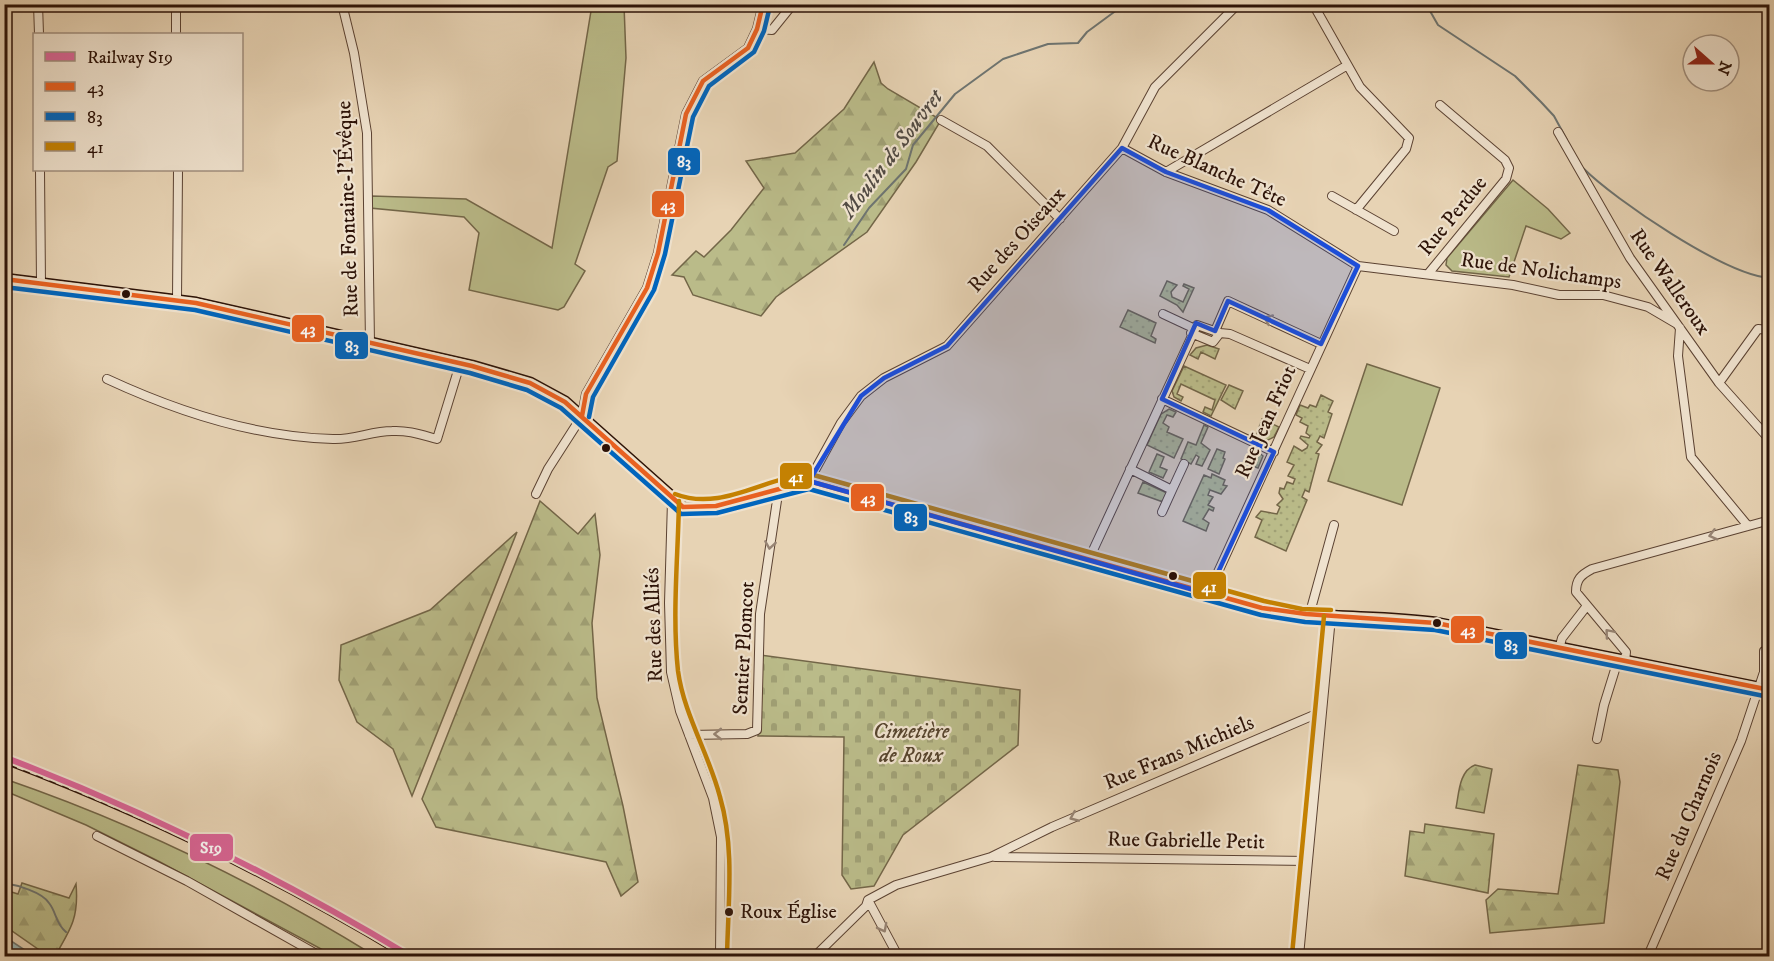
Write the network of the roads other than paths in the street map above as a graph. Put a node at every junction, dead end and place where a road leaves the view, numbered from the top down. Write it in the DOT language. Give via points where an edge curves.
graph roads {
  1 [pos="38,4"];
  2 [pos="176,4"];
  3 [pos="342,4"];
  4 [pos="763,4"];
  5 [pos="793,4"];
  6 [pos="1238,4"];
  7 [pos="1313,4"];
  8 [pos="757,29"];
  9 [pos="39,33"];
  10 [pos="176,33"];
  11 [pos="1346,66"];
  12 [pos="1440,105"];
  13 [pos="941,120"];
  14 [pos="1558,132"];
  15 [pos="1122,148"];
  16 [pos="40,171"];
  17 [pos="178,171"];
  18 [pos="1166,172"];
  19 [pos="1332,196"];
  20 [pos="1356,210"];
  21 [pos="1060,219"];
  22 [pos="1394,231"];
  23 [pos="1358,266"];
  24 [pos="1428,274"];
  25 [pos="4,279"];
  26 [pos="41,284"];
  27 [pos="177,300"];
  28 [pos="1163,314"];
  29 [pos="1679,326"];
  30 [pos="1194,329"];
  31 [pos="1770,330"];
  32 [pos="1217,332"];
  33 [pos="370,343"];
  34 [pos="1321,344"];
  35 [pos="460,364"];
  36 [pos="1310,369"];
  37 [pos="108,379"];
  38 [pos="1719,383"];
  39 [pos="1162,399"];
  40 [pos="582,416"];
  41 [pos="1770,441"];
  42 [pos="1274,452"];
  43 [pos="1184,464"];
  44 [pos="1130,469"];
  45 [pos="809,481"];
  46 [pos="779,487"];
  47 [pos="1172,490"];
  48 [pos="536,494"];
  49 [pos="672,501"];
  50 [pos="1162,512"];
  51 [pos="1770,520"];
  52 [pos="1334,525"];
  53 [pos="1748,526"];
  54 [pos="1089,559"];
  55 [pos="1208,594"];
  56 [pos="1586,607"];
  57 [pos="1309,616"];
  58 [pos="1331,617"];
  59 [pos="1559,649"];
  60 [pos="1770,649"];
  61 [pos="1622,661"];
  62 [pos="1765,689"];
  63 [pos="1321,712"];
  64 [pos="689,735"];
  65 [pos="1597,739"];
  66 [pos="97,836"];
  67 [pos="991,857"];
  68 [pos="1308,861"];
  69 [pos="868,900"];
  70 [pos="320,957"];
  71 [pos="720,957"];
  72 [pos="815,957"];
  73 [pos="898,957"];
  74 [pos="1299,957"];
  75 [pos="1648,957"];
  1 -- 9 [label="street"];
  2 -- 10 [label="street"];
  3 -- 33 [label="street, Rue de Fontaine-l'Évêque" via="367,133"];
  4 -- 8 [label="street"];
  5 -- 8 [label="street" via="772,30"];
  6 -- 15 [label="street, Rue des Oiseaux" via="1155,87"];
  7 -- 11 [label="street"];
  8 -- 40 [label="street" via="748,48 703,81 692,98 647,288 586,394"];
  11 -- 18 [label="street"];
  11 -- 20 [label="street" via="1368,98 1409,138 1406,148"];
  12 -- 24 [label="street, Rue Perdue" via="1505,160 1509,168 1506,179"];
  13 -- 21 [label="street" via="987,146"];
  14 -- 29 [label="street, Rue Walleroux" via="1624,249"];
  15 -- 18 [label="street, Rue Blanche Tête"];
  15 -- 21 [label="street, Rue des Oiseaux"];
  16 -- 26 [label="street"];
  17 -- 27 [label="street"];
  18 -- 23 [label="street, Rue Blanche Tête" via="1268,210"];
  19 -- 20 [label="street"];
  20 -- 22 [label="street"];
  21 -- 45 [label="street, Rue des Oiseaux" via="947,346 884,378 861,396"];
  23 -- 24 [label="street, Rue de Nolichamps"];
  23 -- 34 [label="street, Rue Jean Friot"];
  24 -- 29 [label="street, Rue de Nolichamps" via="1559,295 1604,295 1648,307"];
  25 -- 26 [label="main road"];
  26 -- 27 [label="main road"];
  27 -- 33 [label="main road"];
  28 -- 30 [label="street"];
  29 -- 38 [label="street, Rue Walleroux"];
  29 -- 53 [label="street" via="1678,356 1691,457"];
  30 -- 32 [label="street" via="1213,342"];
  30 -- 39 [label="street"];
  31 -- 38 [label="street" via="1758,329"];
  34 -- 32 [label="street, one-way" via="1228,302"];
  32 -- 36 [label="street"];
  33 -- 35 [label="main road"];
  34 -- 36 [label="street, Rue Jean Friot"];
  35 -- 37 [label="street" via="437,439 390,431 336,439 257,431 153,400"];
  35 -- 40 [label="main road" via="530,383"];
  36 -- 42 [label="street, Rue Jean Friot"];
  38 -- 41 [label="street, Rue Walleroux"];
  39 -- 42 [label="street"];
  39 -- 44 [label="street"];
  40 -- 48 [label="street"];
  40 -- 49 [label="main road"];
  42 -- 55 [label="street, Rue Jean Friot"];
  43 -- 47 [label="street"];
  44 -- 47 [label="street"];
  44 -- 54 [label="street"];
  45 -- 46 [label="main road"];
  45 -- 54 [label="main road"];
  46 -- 49 [label="main road" via="705,510"];
  46 -- 64 [label="street, Sentier Plomcot, one-way" via="760,614 757,730 747,734"];
  47 -- 50 [label="street"];
  49 -- 64 [label="street, Rue des Alliés" via="669,656 674,691"];
  51 -- 53 [label="street"];
  52 -- 57 [label="street"];
  53 -- 56 [label="street, one-way" via="1592,569 1576,583 1576,592"];
  54 -- 55 [label="main road"];
  55 -- 57 [label="main road"];
  56 -- 59 [label="street" via="1562,638"];
  61 -- 56 [label="street, one-way" via="1626,652"];
  57 -- 58 [label="main road"];
  58 -- 59 [label="main road" via="1402,618"];
  58 -- 63 [label="street"];
  59 -- 61 [label="main road"];
  60 -- 62 [label="street, Rue du Charnois" via="1764,651"];
  61 -- 62 [label="main road"];
  61 -- 65 [label="street" via="1604,705"];
  62 -- 75 [label="street, Rue du Charnois"];
  63 -- 67 [label="street, Rue Frans Michiels, one-way"];
  63 -- 68 [label="street"];
  64 -- 71 [label="street, Rue des Alliés" via="713,798 721,837"];
  66 -- 70 [label="street" via="188,881"];
  67 -- 68 [label="street, Rue Gabrielle Petit"];
  67 -- 69 [label="street" via="896,885"];
  68 -- 74 [label="street"];
  69 -- 72 [label="street"];
  69 -- 73 [label="street, one-way"];
}
